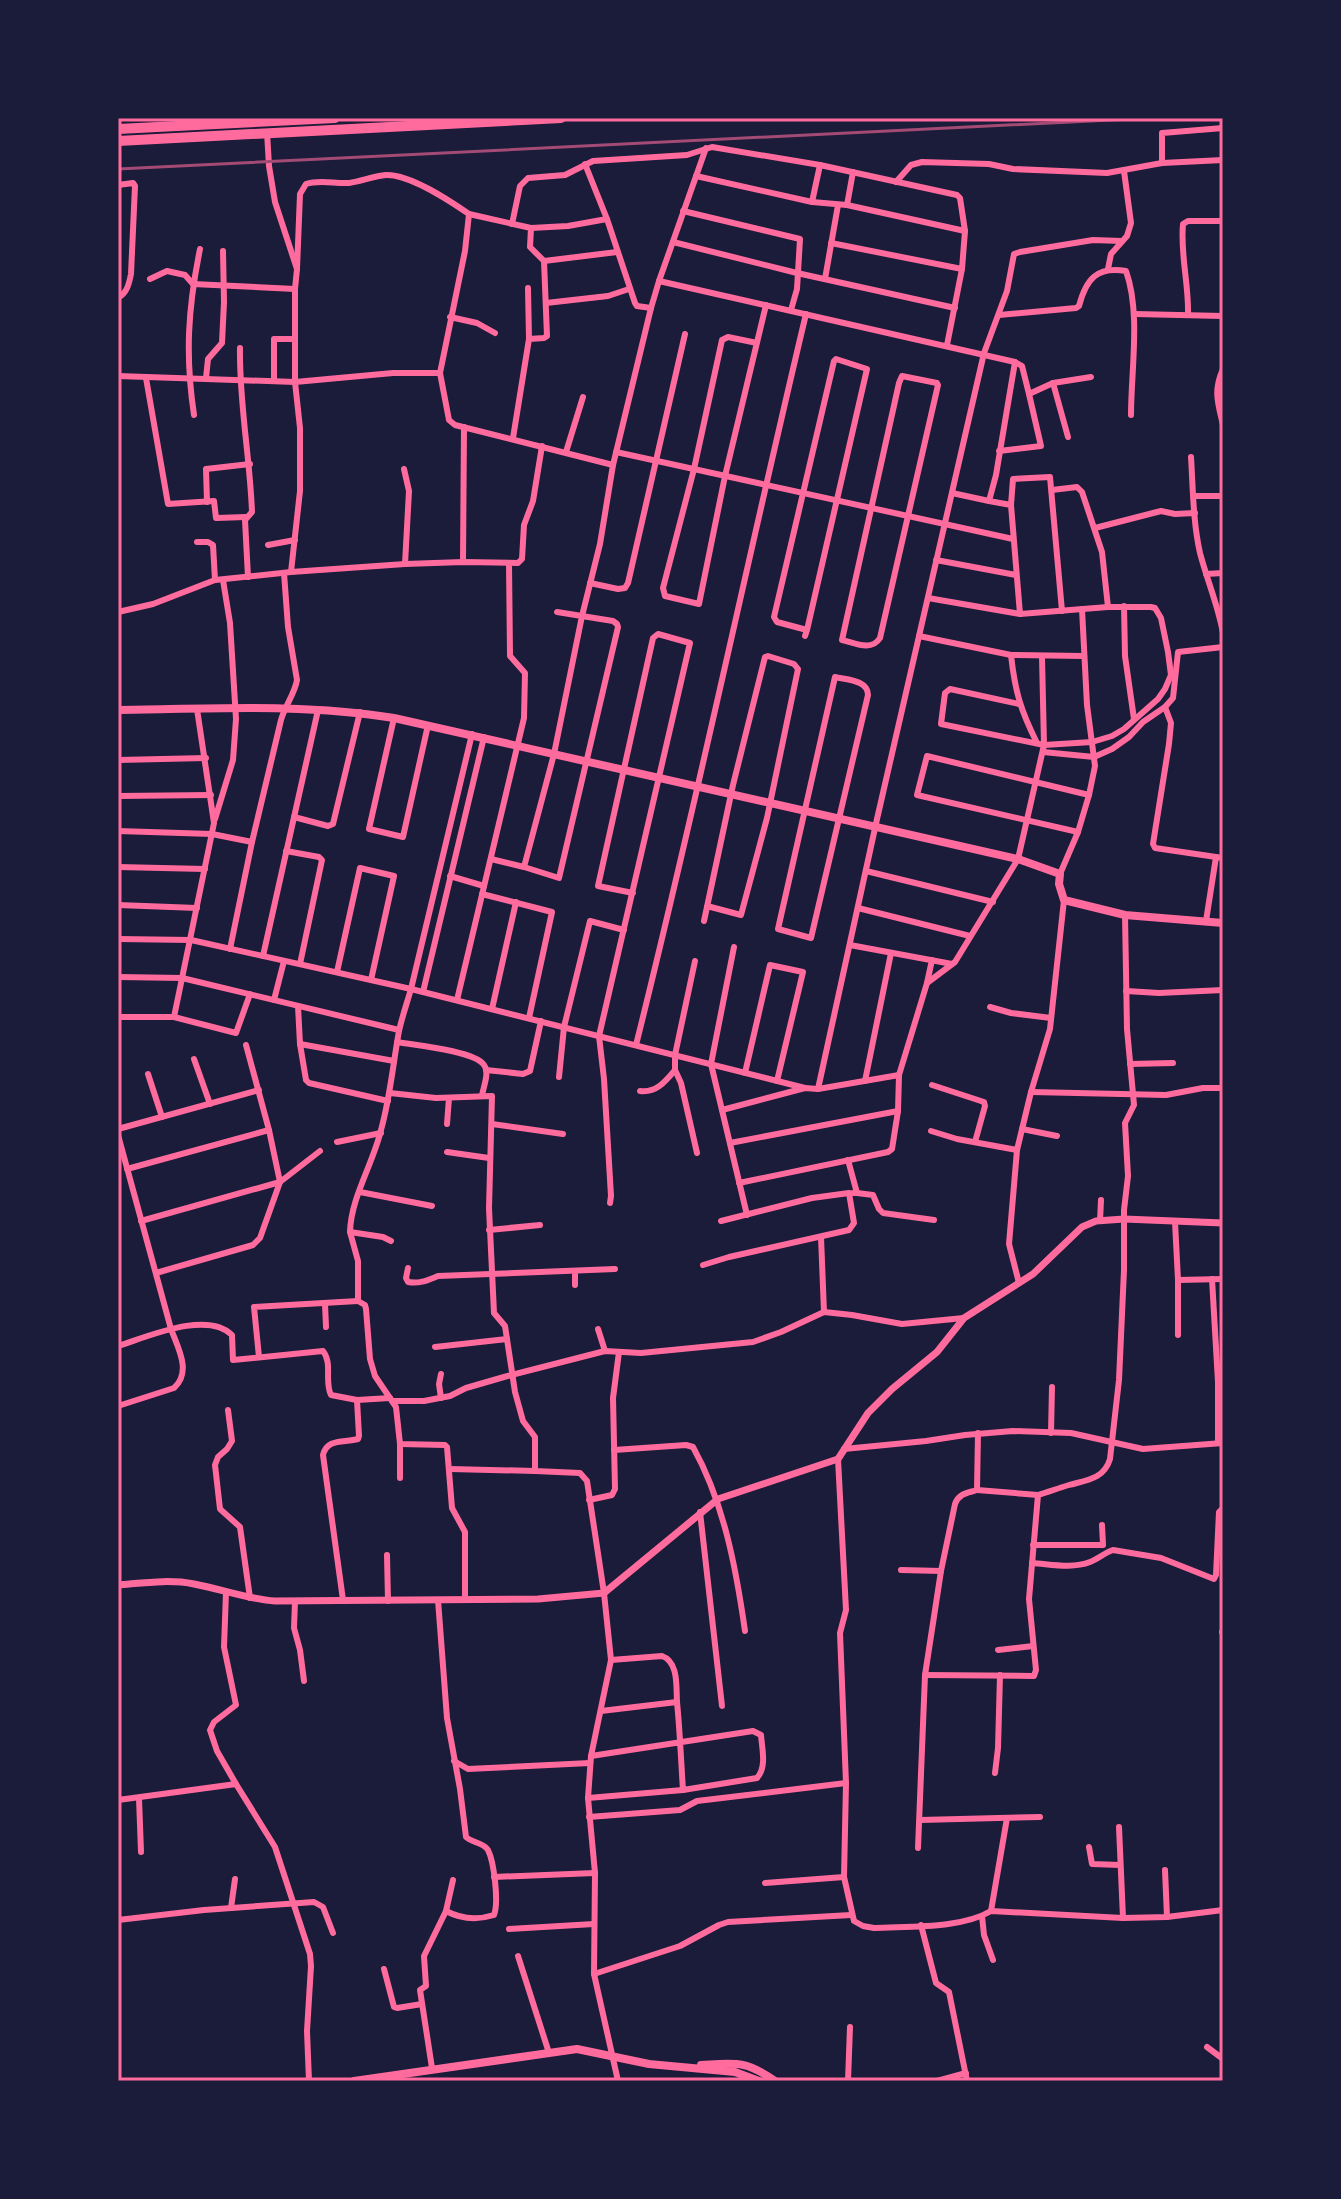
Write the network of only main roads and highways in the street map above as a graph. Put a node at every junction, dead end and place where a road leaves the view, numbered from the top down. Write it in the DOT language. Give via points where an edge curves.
graph roads {
  1 [pos="335,118"];
  2 [pos="561,118"];
  3 [pos="118,129"];
  4 [pos="118,141"];
  5 [pos="118,710"];
  6 [pos="1223,923"];
  7 [pos="692,2067"];
  8 [pos="354,2081"];
  9 [pos="759,2081"];
  10 [pos="775,2081"];
  1 -- 3 [label="highway"];
  2 -- 4 [label="highway"];
  5 -- 6 [label="main road" via="284,709 394,718 1018,859 1060,874 1064,900 1125,915"];
  7 -- 8 [label="main road" via="577,2049"];
  7 -- 9 [label="main road"];
  7 -- 10 [label="main road" via="742,2064"];
}
